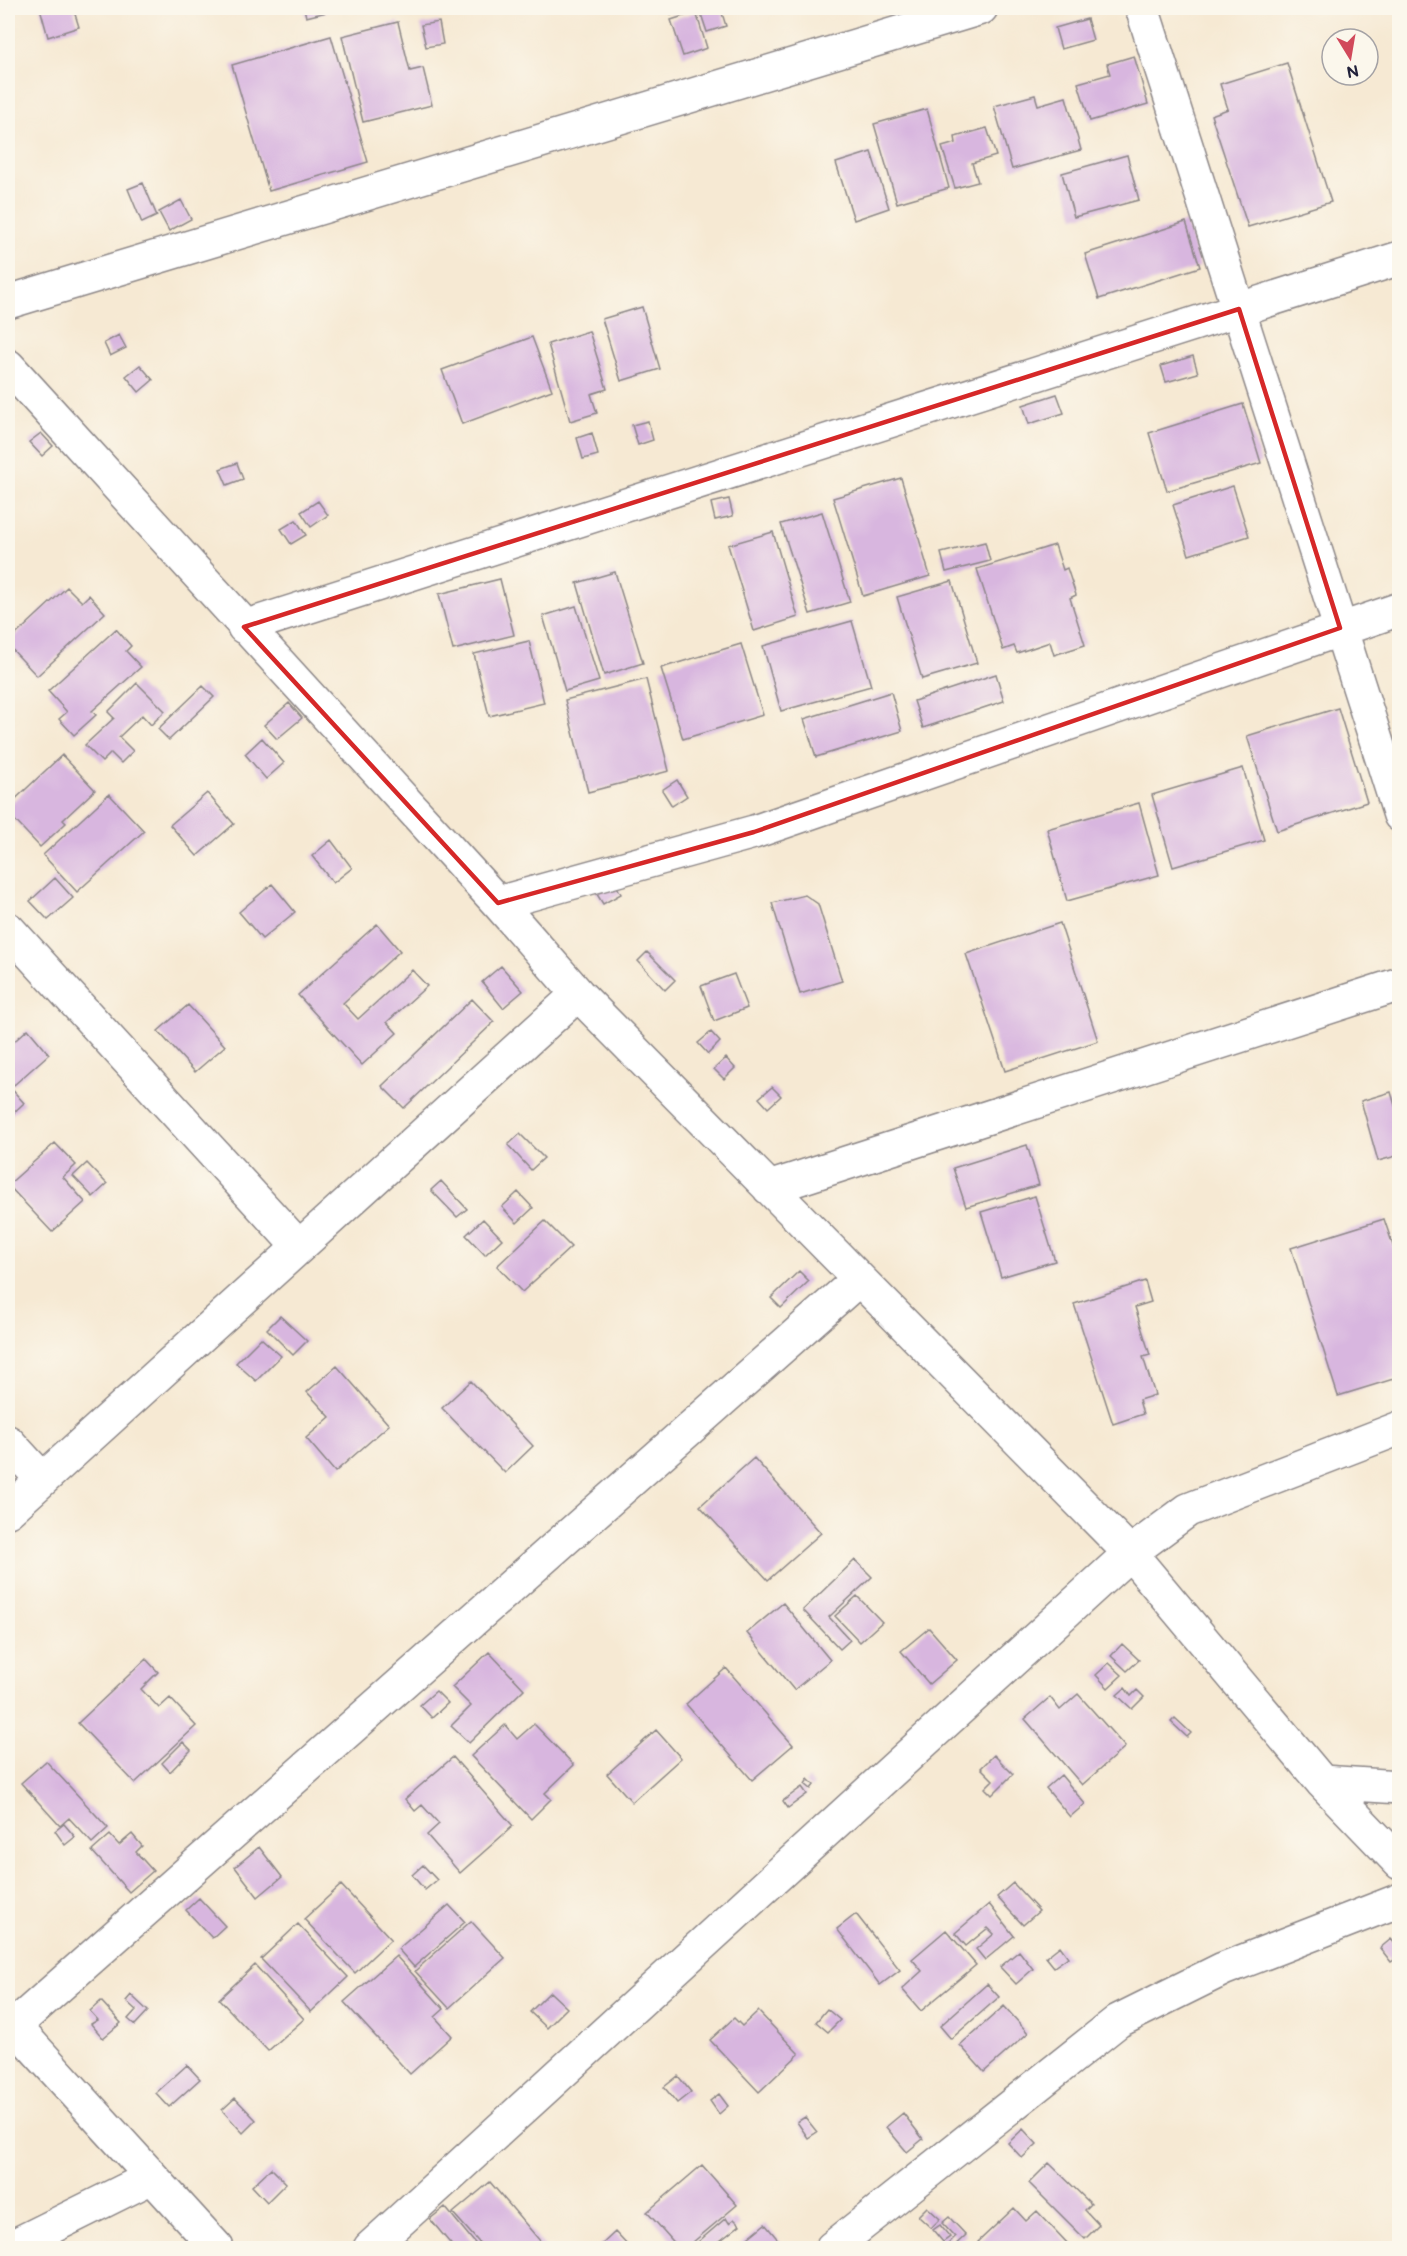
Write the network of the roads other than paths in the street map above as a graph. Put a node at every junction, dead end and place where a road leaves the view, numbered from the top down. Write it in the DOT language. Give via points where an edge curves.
graph roads {
  1 [pos="981,8"];
  2 [pos="1142,8"];
  3 [pos="1400,258"];
  4 [pos="8,302"];
  5 [pos="1239,309"];
  6 [pos="8,366"];
  7 [pos="1400,609"];
  8 [pos="244,627"];
  9 [pos="1340,628"];
  10 [pos="1400,815"];
  11 [pos="498,903"];
  12 [pos="8,929"];
  13 [pos="1400,984"];
  14 [pos="578,994"];
  15 [pos="769,1188"];
  16 [pos="299,1247"];
  17 [pos="859,1279"];
  18 [pos="1400,1428"];
  19 [pos="8,1442"];
  20 [pos="42,1479"];
  21 [pos="8,1510"];
  22 [pos="1130,1552"];
  23 [pos="1400,1770"];
  24 [pos="1322,1782"];
  25 [pos="1362,1784"];
  26 [pos="1400,1786"];
  27 [pos="1400,1863"];
  28 [pos="1400,1900"];
  29 [pos="10,2028"];
  30 [pos="152,2177"];
  31 [pos="9,2248"];
  32 [pos="217,2248"];
  33 [pos="369,2248"];
  34 [pos="832,2248"];
  1 -- 4 [label="street"];
  2 -- 5 [label="street"];
  3 -- 5 [label="street"];
  5 -- 8 [label="street"];
  5 -- 9 [label="street"];
  6 -- 8 [label="street"];
  7 -- 9 [label="street"];
  8 -- 11 [label="street"];
  9 -- 10 [label="street"];
  9 -- 11 [label="street" via="754,832"];
  11 -- 14 [label="street"];
  12 -- 16 [label="street"];
  13 -- 15 [label="street"];
  14 -- 15 [label="street"];
  14 -- 16 [label="street"];
  15 -- 17 [label="street"];
  16 -- 20 [label="street"];
  17 -- 22 [label="street"];
  17 -- 29 [label="street"];
  18 -- 22 [label="street" via="1188,1509"];
  19 -- 20 [label="street"];
  20 -- 21 [label="street"];
  22 -- 24 [label="street"];
  22 -- 33 [label="street"];
  23 -- 25 [label="street"];
  24 -- 25 [label="street"];
  24 -- 27 [label="street"];
  25 -- 26 [label="street"];
  28 -- 34 [label="street" via="1223,1969 1118,2022"];
  29 -- 30 [label="street"];
  30 -- 31 [label="street"];
  30 -- 32 [label="street"];
}
